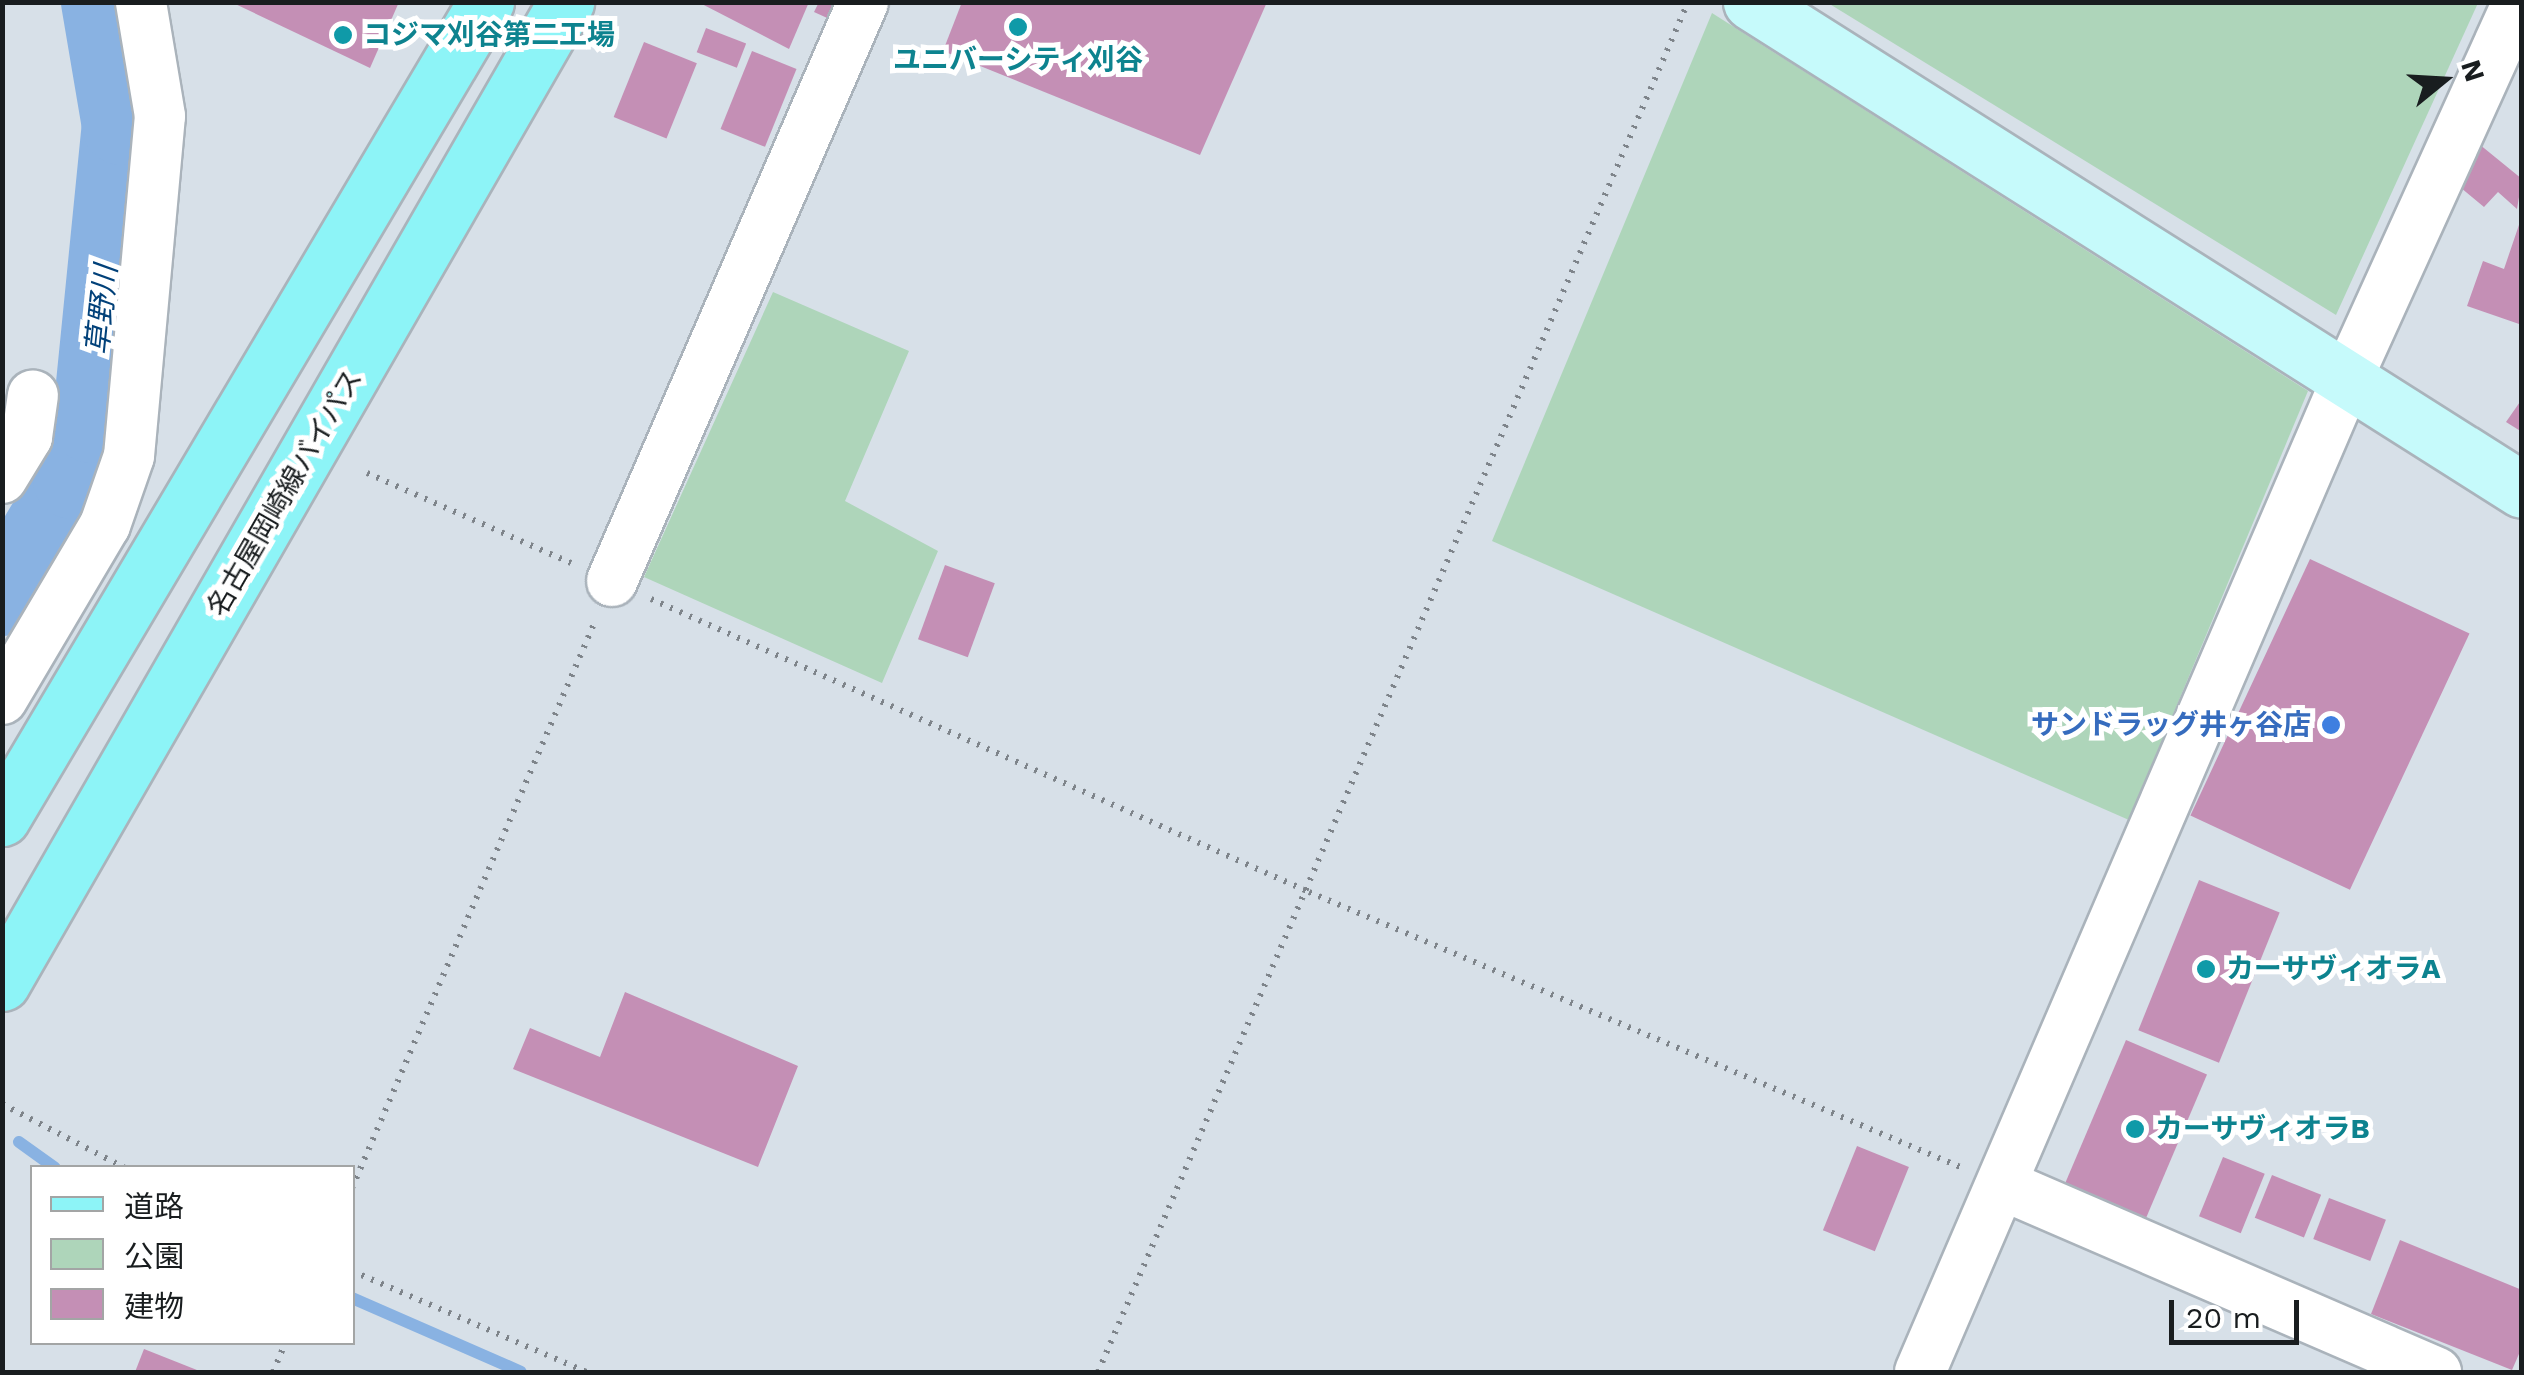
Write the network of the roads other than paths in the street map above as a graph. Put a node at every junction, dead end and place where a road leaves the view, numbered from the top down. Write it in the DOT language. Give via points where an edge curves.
graph roads {
  1 [pos="142,2"];
  2 [pos="486,2"];
  3 [pos="566,2"];
  4 [pos="863,2"];
  5 [pos="1752,2"];
  6 [pos="2518,2"];
  7 [pos="2347,379"];
  8 [pos="33,395"];
  9 [pos="2,478"];
  10 [pos="2522,490"];
  11 [pos="612,582"];
  12 [pos="2,699"];
  13 [pos="2,818"];
  14 [pos="2,983"];
  15 [pos="2003,1185"];
  16 [pos="1920,1372"];
  17 [pos="2436,1372"];
  1 -- 12 [label="street" via="160,116 129,456 105,526"];
  2 -- 13 [label="main road"];
  3 -- 14 [label="main road, 名古屋岡崎線バイパス"];
  4 -- 11 [label="street"];
  5 -- 7 [label="street"];
  6 -- 7 [label="street"];
  7 -- 10 [label="street"];
  7 -- 15 [label="street"];
  8 -- 9 [label="street" via="27,437"];
  15 -- 16 [label="street"];
  15 -- 17 [label="street"];
}
